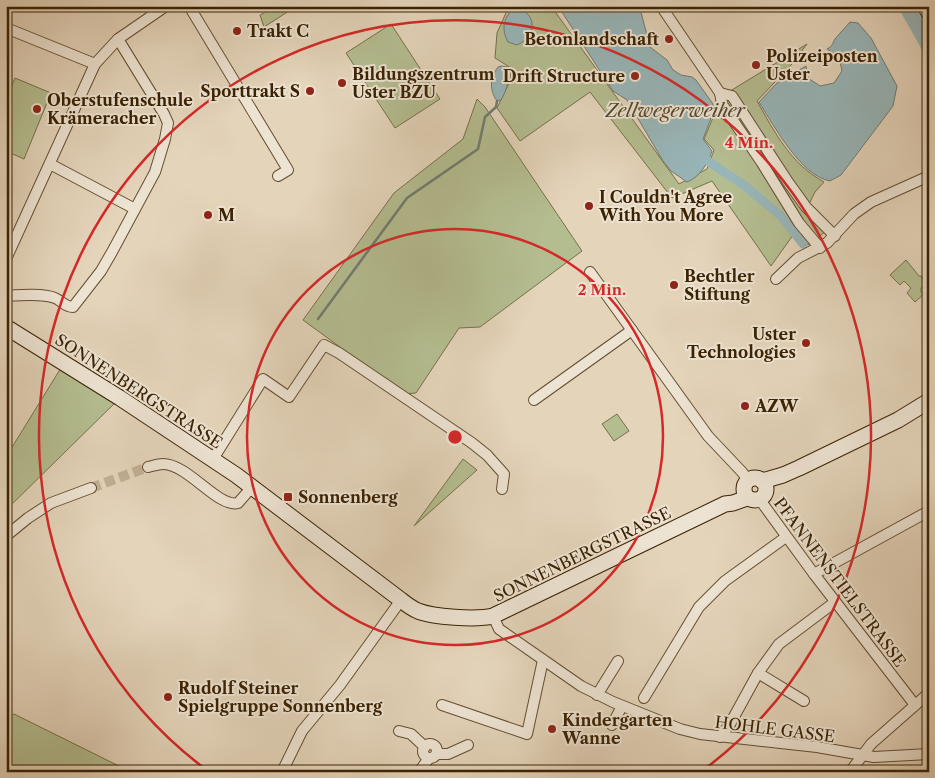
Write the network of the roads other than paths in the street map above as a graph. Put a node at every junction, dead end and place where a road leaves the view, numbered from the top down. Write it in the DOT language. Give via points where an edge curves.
graph roads {
  1 [pos="189,6"];
  2 [pos="661,6"];
  3 [pos="925,6"];
  4 [pos="161,8"];
  5 [pos="929,13"];
  6 [pos="6,28"];
  7 [pos="118,39"];
  8 [pos="95,64"];
  9 [pos="720,93"];
  10 [pos="50,164"];
  11 [pos="278,176"];
  12 [pos="929,176"];
  13 [pos="135,209"];
  14 [pos="835,236"];
  15 [pos="820,248"];
  16 [pos="6,259"];
  17 [pos="590,272"];
  18 [pos="776,279"];
  19 [pos="6,296"];
  20 [pos="6,327"];
  21 [pos="632,330"];
  22 [pos="534,400"];
  23 [pos="929,401"];
  24 [pos="212,459"];
  25 [pos="148,466"];
  26 [pos="252,487"];
  27 [pos="92,488"];
  28 [pos="502,490"];
  29 [pos="754,490"];
  30 [pos="929,511"];
  31 [pos="6,536"];
  32 [pos="786,536"];
  33 [pos="814,574"];
  34 [pos="401,600"];
  35 [pos="835,602"];
  36 [pos="493,616"];
  37 [pos="543,660"];
  38 [pos="618,661"];
  39 [pos="758,673"];
  40 [pos="929,693"];
  41 [pos="597,695"];
  42 [pos="644,698"];
  43 [pos="804,701"];
  44 [pos="442,705"];
  45 [pos="915,705"];
  46 [pos="622,706"];
  47 [pos="612,725"];
  48 [pos="399,731"];
  49 [pos="720,737"];
  50 [pos="468,745"];
  51 [pos="929,754"];
  52 [pos="861,755"];
  53 [pos="433,756"];
  54 [pos="282,772"];
  55 [pos="419,772"];
  56 [pos="850,772"];
  1 -- 11 [label="street" via="288,170"];
  2 -- 9 [label="street"];
  3 -- 5 [label="street"];
  4 -- 7 [label="street"];
  6 -- 8 [label="street"];
  7 -- 8 [label="street"];
  7 -- 13 [label="street" via="168,123 155,172"];
  8 -- 10 [label="street"];
  9 -- 14 [label="street" via="732,96 806,207"];
  9 -- 15 [label="street" via="722,104 799,222"];
  10 -- 13 [label="street"];
  10 -- 16 [label="street"];
  12 -- 14 [label="street" via="871,202 854,214"];
  13 -- 19 [label="street" via="101,271 73,307 55,298"];
  14 -- 15 [label="street"];
  15 -- 18 [label="street" via="798,258"];
  17 -- 21 [label="street, PFANNENSTIELSTRASSE"];
  20 -- 24 [label="street, SONNENBERGSTRASSE"];
  21 -- 22 [label="street"];
  21 -- 29 [label="street, PFANNENSTIELSTRASSE" via="708,436 742,472"];
  23 -- 29 [label="street, SONNENBERGSTRASSE" via="898,420"];
  24 -- 26 [label="street, SONNENBERGSTRASSE"];
  24 -- 28 [label="street" via="263,379 289,397 324,345 472,443 504,474"];
  25 -- 26 [label="street" via="165,464 180,470 228,503 238,503"];
  26 -- 34 [label="street, SONNENBERGSTRASSE"];
  27 -- 31 [label="street" via="51,502"];
  29 -- 32 [label="street, PFANNENSTIELSTRASSE"];
  29 -- 36 [label="street, SONNENBERGSTRASSE" via="733,503 725,504"];
  30 -- 33 [label="street"];
  32 -- 33 [label="street, PFANNENSTIELSTRASSE"];
  32 -- 42 [label="street" via="725,581 699,607"];
  33 -- 35 [label="street, PFANNENSTIELSTRASSE"];
  34 -- 36 [label="street, SONNENBERGSTRASSE" via="425,613 475,618"];
  34 -- 54 [label="street" via="340,685 302,730"];
  35 -- 39 [label="street" via="779,644"];
  35 -- 45 [label="street, PFANNENSTIELSTRASSE"];
  36 -- 37 [label="street, HOHLE GASSE" via="499,629"];
  37 -- 41 [label="street, HOHLE GASSE"];
  37 -- 44 [label="street" via="527,734"];
  38 -- 41 [label="street"];
  39 -- 43 [label="street"];
  39 -- 49 [label="street"];
  40 -- 45 [label="street"];
  41 -- 46 [label="street, HOHLE GASSE"];
  45 -- 52 [label="street"];
  46 -- 47 [label="street"];
  46 -- 49 [label="street, HOHLE GASSE" via="680,730"];
  48 -- 53 [label="street" via="411,734 425,747 425,755"];
  49 -- 52 [label="street, HOHLE GASSE"];
  50 -- 53 [label="street" via="448,754"];
  51 -- 52 [label="street, HOHLE GASSE"];
  52 -- 56 [label="street"];
  53 -- 55 [label="street"];
}
